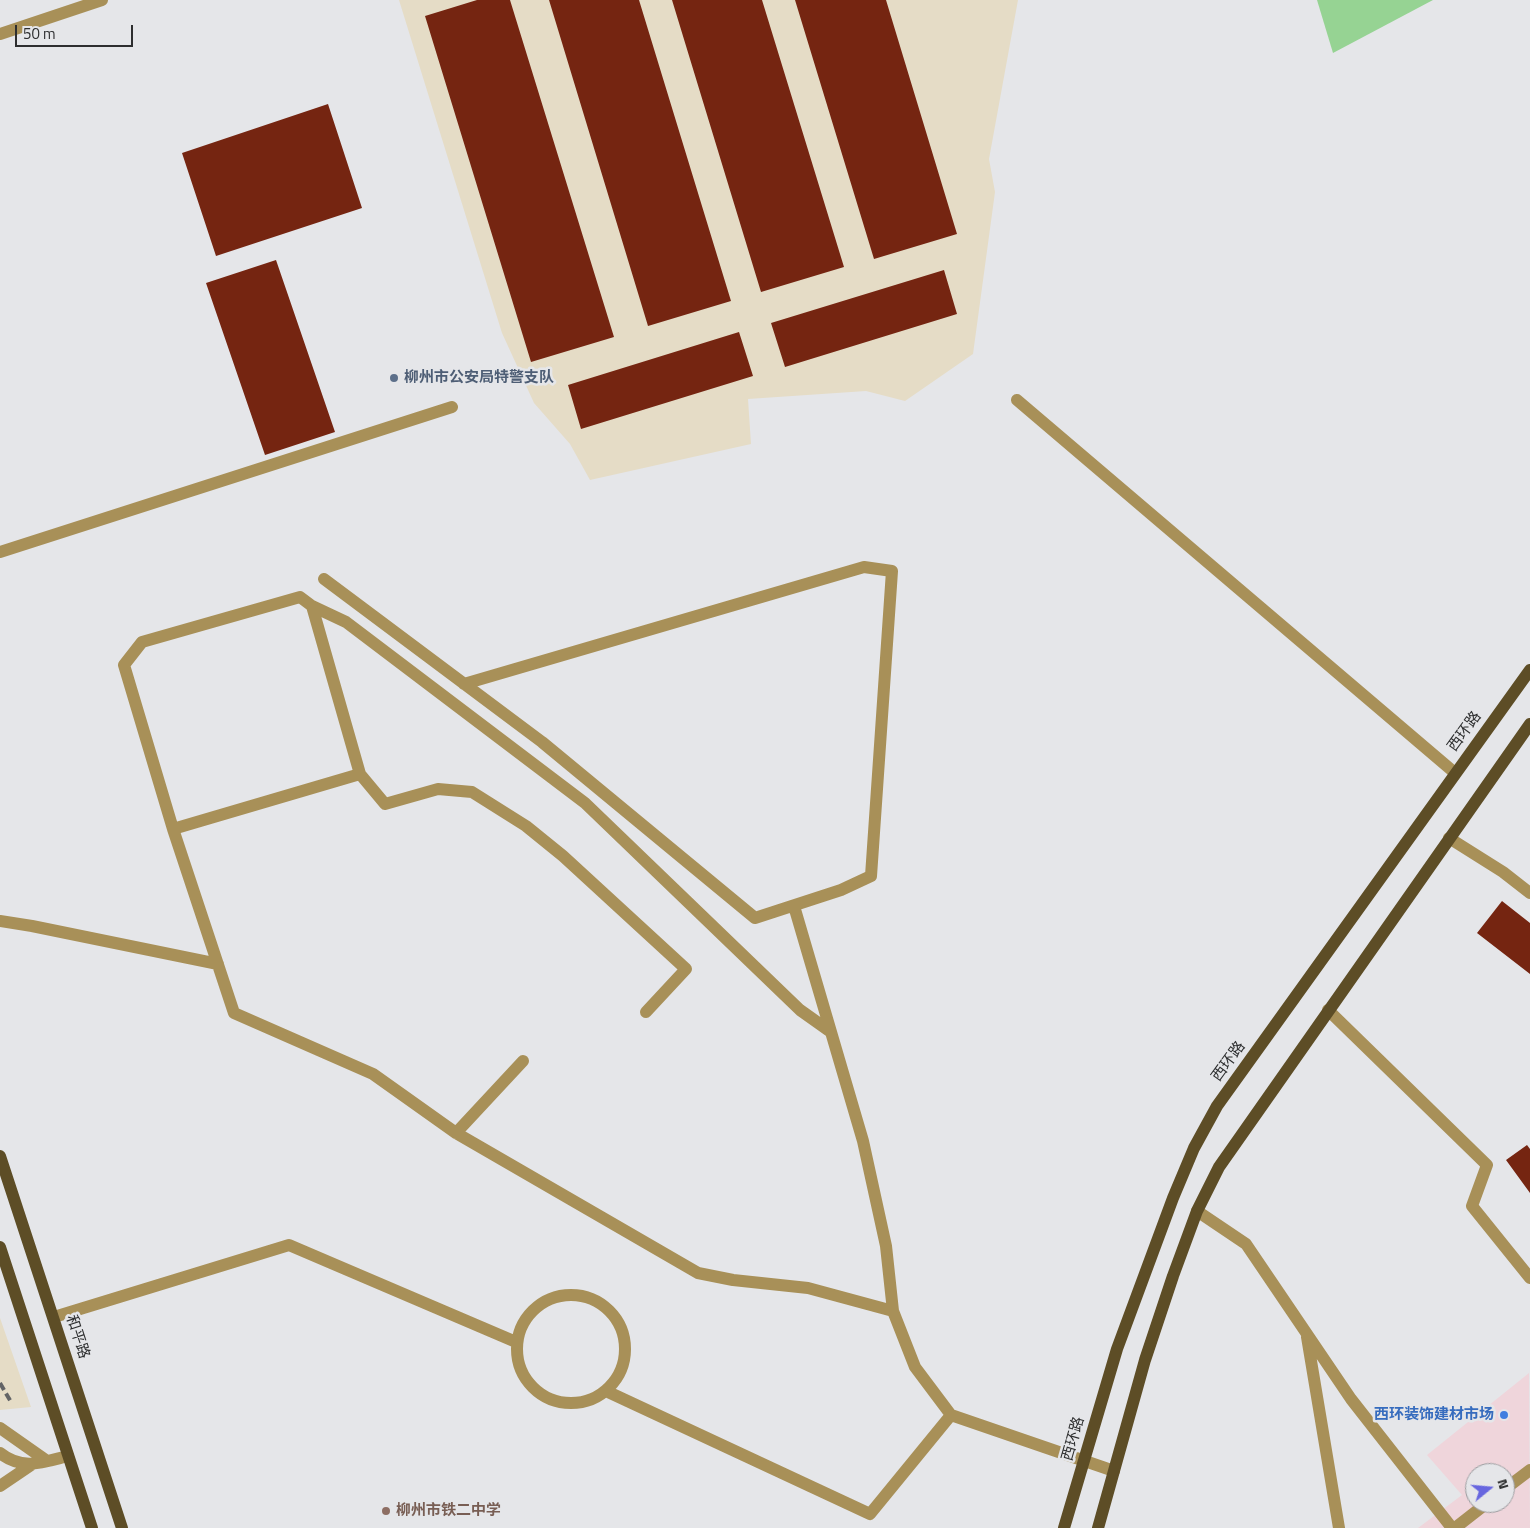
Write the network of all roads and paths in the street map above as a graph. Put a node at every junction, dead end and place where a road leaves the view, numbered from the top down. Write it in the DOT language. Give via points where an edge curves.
graph roads {
  1 [pos="102,0"];
  2 [pos="0,34"];
  3 [pos="1017,400"];
  4 [pos="452,407"];
  5 [pos="0,552"];
  6 [pos="324,579"];
  7 [pos="312,606"];
  8 [pos="1530,670"];
  9 [pos="464,684"];
  10 [pos="1530,724"];
  11 [pos="360,774"];
  12 [pos="1455,774"];
  13 [pos="173,829"];
  14 [pos="1449,838"];
  15 [pos="1530,893"];
  16 [pos="794,906"];
  17 [pos="0,921"];
  18 [pos="218,964"];
  19 [pos="1328,1010"];
  20 [pos="646,1012"];
  21 [pos="831,1032"];
  22 [pos="523,1061"];
  23 [pos="456,1133"];
  24 [pos="0,1156"];
  25 [pos="1197,1211"];
  26 [pos="0,1247"];
  27 [pos="1530,1278"];
  28 [pos="893,1311"];
  29 [pos="54,1317"];
  30 [pos="1306,1332"];
  31 [pos="516,1342"];
  32 [pos="606,1391"];
  33 [pos="950,1416"];
  34 [pos="0,1428"];
  35 [pos="0,1453"];
  36 [pos="68,1456"];
  37 [pos="48,1461"];
  38 [pos="1085,1461"];
  39 [pos="31,1465"];
  40 [pos="1530,1470"];
  41 [pos="1114,1471"];
  42 [pos="1515,1481"];
  43 [pos="0,1486"];
  44 [pos="1473,1513"];
  45 [pos="92,1528"];
  46 [pos="122,1528"];
  47 [pos="1064,1528"];
  48 [pos="1098,1528"];
  49 [pos="1339,1528"];
  50 [pos="1453,1528"];
  1 -- 2 [label="street"];
  3 -- 12 [label="street"];
  4 -- 5 [label="street"];
  6 -- 9 [label="street"];
  7 -- 11 [label="street"];
  7 -- 13 [label="street" via="300,597 142,642 124,665"];
  7 -- 21 [label="street" via="346,622 585,803 800,1010"];
  8 -- 12 [label="main road, 西环路"];
  9 -- 16 [label="street" via="542,742 755,918"];
  9 -- 16 [label="street" via="864,567 892,570 871,876 842,890"];
  10 -- 14 [label="main road"];
  11 -- 13 [label="street"];
  11 -- 20 [label="street" via="385,804 438,789 472,792 526,826 686,969"];
  12 -- 38 [label="main road, 西环路" via="1217,1106 1194,1148 1172,1198 1117,1348"];
  13 -- 18 [label="street"];
  14 -- 15 [label="street"];
  14 -- 19 [label="main road"];
  16 -- 21 [label="street"];
  17 -- 18 [label="street"];
  18 -- 23 [label="street" via="234,1013 373,1074"];
  19 -- 25 [label="main road" via="1219,1167"];
  19 -- 27 [label="street" via="1487,1165 1472,1206"];
  21 -- 28 [label="street" via="863,1141 886,1246"];
  22 -- 23 [label="street"];
  23 -- 28 [label="street" via="698,1273 808,1288"];
  24 -- 29 [label="main road, 和平路"];
  25 -- 30 [label="street" via="1246,1244"];
  25 -- 41 [label="main road" via="1145,1360"];
  26 -- 36 [label="main road"];
  28 -- 33 [label="street" via="915,1367"];
  29 -- 31 [label="street" via="290,1245"];
  29 -- 46 [label="main road, 和平路"];
  30 -- 49 [label="street"];
  30 -- 50 [label="street" via="1351,1399"];
  31 -- 32 [label="street" via="517,1361 524,1378 545,1397 572,1404 590,1400"];
  31 -- 32 [label="street" via="522,1324 532,1310 546,1300 562,1295 580,1295 596,1301 610,1311 620,1325 625,1341 618,1376"];
  32 -- 33 [label="street" via="870,1514"];
  33 -- 38 [label="street"];
  34 -- 37 [label="street"];
  35 -- 39 [label="street"];
  36 -- 37 [label="street"];
  36 -- 45 [label="main road"];
  37 -- 39 [label="street"];
  38 -- 41 [label="street"];
  38 -- 47 [label="main road, 西环路"];
  39 -- 43 [label="street"];
  40 -- 42 [label="street"];
  41 -- 48 [label="main road"];
  44 -- 50 [label="street"];
}
